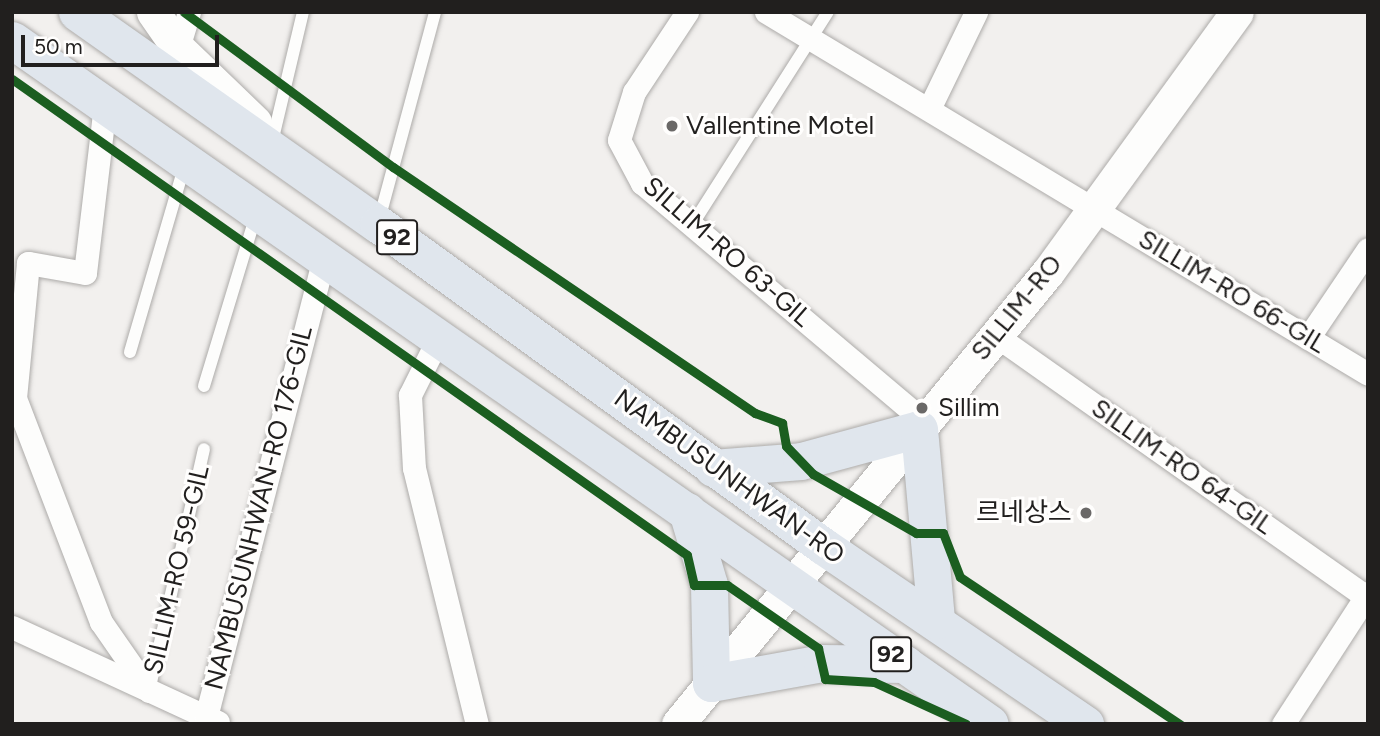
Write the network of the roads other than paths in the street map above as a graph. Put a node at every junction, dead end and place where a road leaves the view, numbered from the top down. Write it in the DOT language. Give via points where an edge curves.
graph roads {
  1 [pos="77,12"];
  2 [pos="153,12"];
  3 [pos="189,12"];
  4 [pos="303,12"];
  5 [pos="435,12"];
  6 [pos="687,12"];
  7 [pos="766,12"];
  8 [pos="828,12"];
  9 [pos="976,12"];
  10 [pos="1237,12"];
  11 [pos="12,40"];
  12 [pos="814,40"];
  13 [pos="178,48"];
  14 [pos="106,106"];
  15 [pos="929,109"];
  16 [pos="273,138"];
  17 [pos="186,162"];
  18 [pos="1097,209"];
  19 [pos="257,211"];
  20 [pos="694,222"];
  21 [pos="378,224"];
  22 [pos="1368,250"];
  23 [pos="324,258"];
  24 [pos="20,262"];
  25 [pos="995,335"];
  26 [pos="1308,338"];
  27 [pos="438,339"];
  28 [pos="130,352"];
  29 [pos="1368,374"];
  30 [pos="204,386"];
  31 [pos="922,426"];
  32 [pos="204,449"];
  33 [pos="713,468"];
  34 [pos="687,511"];
  35 [pos="823,546"];
  36 [pos="791,585"];
  37 [pos="1367,596"];
  38 [pos="936,620"];
  39 [pos="12,628"];
  40 [pos="923,680"];
  41 [pos="711,683"];
  42 [pos="149,691"];
  43 [pos="214,720"];
  44 [pos="477,724"];
  45 [pos="678,724"];
  46 [pos="953,724"];
  47 [pos="978,724"];
  48 [pos="990,724"];
  49 [pos="1085,724"];
  50 [pos="1283,724"];
  1 -- 21 [label="main road, NAMBUSUNHWAN-RO / 92"];
  2 -- 13 [label="main road"];
  3 -- 13 [label="street"];
  4 -- 16 [label="lane"];
  5 -- 21 [label="lane"];
  6 -- 20 [label="street, SILLIM-RO 63-GIL" via="634,92 620,140 642,183"];
  7 -- 12 [label="street, SILLIM-RO 66-GIL"];
  8 -- 12 [label="lane"];
  9 -- 15 [label="street"];
  10 -- 18 [label="main road, SILLIM-RO"];
  11 -- 14 [label="main road, NAMBUSUNHWAN-RO / 92"];
  12 -- 15 [label="street, SILLIM-RO 66-GIL"];
  12 -- 20 [label="lane"];
  13 -- 16 [label="main road"];
  14 -- 17 [label="main road, NAMBUSUNHWAN-RO / 92"];
  14 -- 24 [label="street" via="85,273"];
  15 -- 18 [label="street, SILLIM-RO 66-GIL"];
  16 -- 21 [label="main road"];
  17 -- 19 [label="main road, NAMBUSUNHWAN-RO / 92"];
  17 -- 28 [label="lane"];
  18 -- 25 [label="main road, SILLIM-RO"];
  18 -- 26 [label="street, SILLIM-RO 66-GIL"];
  19 -- 23 [label="main road, NAMBUSUNHWAN-RO / 92"];
  19 -- 30 [label="lane"];
  20 -- 31 [label="street, SILLIM-RO 63-GIL"];
  21 -- 33 [label="main road, NAMBUSUNHWAN-RO / 92"];
  22 -- 26 [label="street"];
  23 -- 27 [label="main road, NAMBUSUNHWAN-RO / 92"];
  23 -- 43 [label="street, NAMBUSUNHWAN-RO 176-GIL"];
  24 -- 42 [label="street" via="15,398 102,622"];
  25 -- 31 [label="main road, SILLIM-RO"];
  25 -- 37 [label="street, SILLIM-RO 64-GIL"];
  26 -- 29 [label="street, SILLIM-RO 66-GIL"];
  27 -- 34 [label="main road, NAMBUSUNHWAN-RO / 92"];
  27 -- 44 [label="street" via="410,395 414,468"];
  31 -- 33 [label="main road" via="801,461"];
  31 -- 35 [label="main road, SILLIM-RO"];
  31 -- 38 [label="main road"];
  32 -- 42 [label="lane, SILLIM-RO 59-GIL"];
  33 -- 35 [label="main road, NAMBUSUNHWAN-RO / 92"];
  34 -- 36 [label="main road, NAMBUSUNHWAN-RO / 92"];
  34 -- 41 [label="main road" via="709,586"];
  35 -- 36 [label="main road, SILLIM-RO"];
  35 -- 38 [label="main road, NAMBUSUNHWAN-RO / 92"];
  36 -- 40 [label="main road, NAMBUSUNHWAN-RO / 92"];
  36 -- 41 [label="main road, SILLIM-RO"];
  37 -- 50 [label="street"];
  38 -- 49 [label="main road, NAMBUSUNHWAN-RO / 92"];
  39 -- 42 [label="street, SILLIM-RO 59-GIL"];
  40 -- 41 [label="main road" via="821,663"];
  40 -- 46 [label="lane" via="957,717"];
  40 -- 47 [label="street, NAMBUSUNHWAN-RO"];
  40 -- 48 [label="main road, NAMBUSUNHWAN-RO / 92"];
  41 -- 45 [label="main road, SILLIM-RO"];
  42 -- 43 [label="street, SILLIM-RO 59-GIL"];
}
